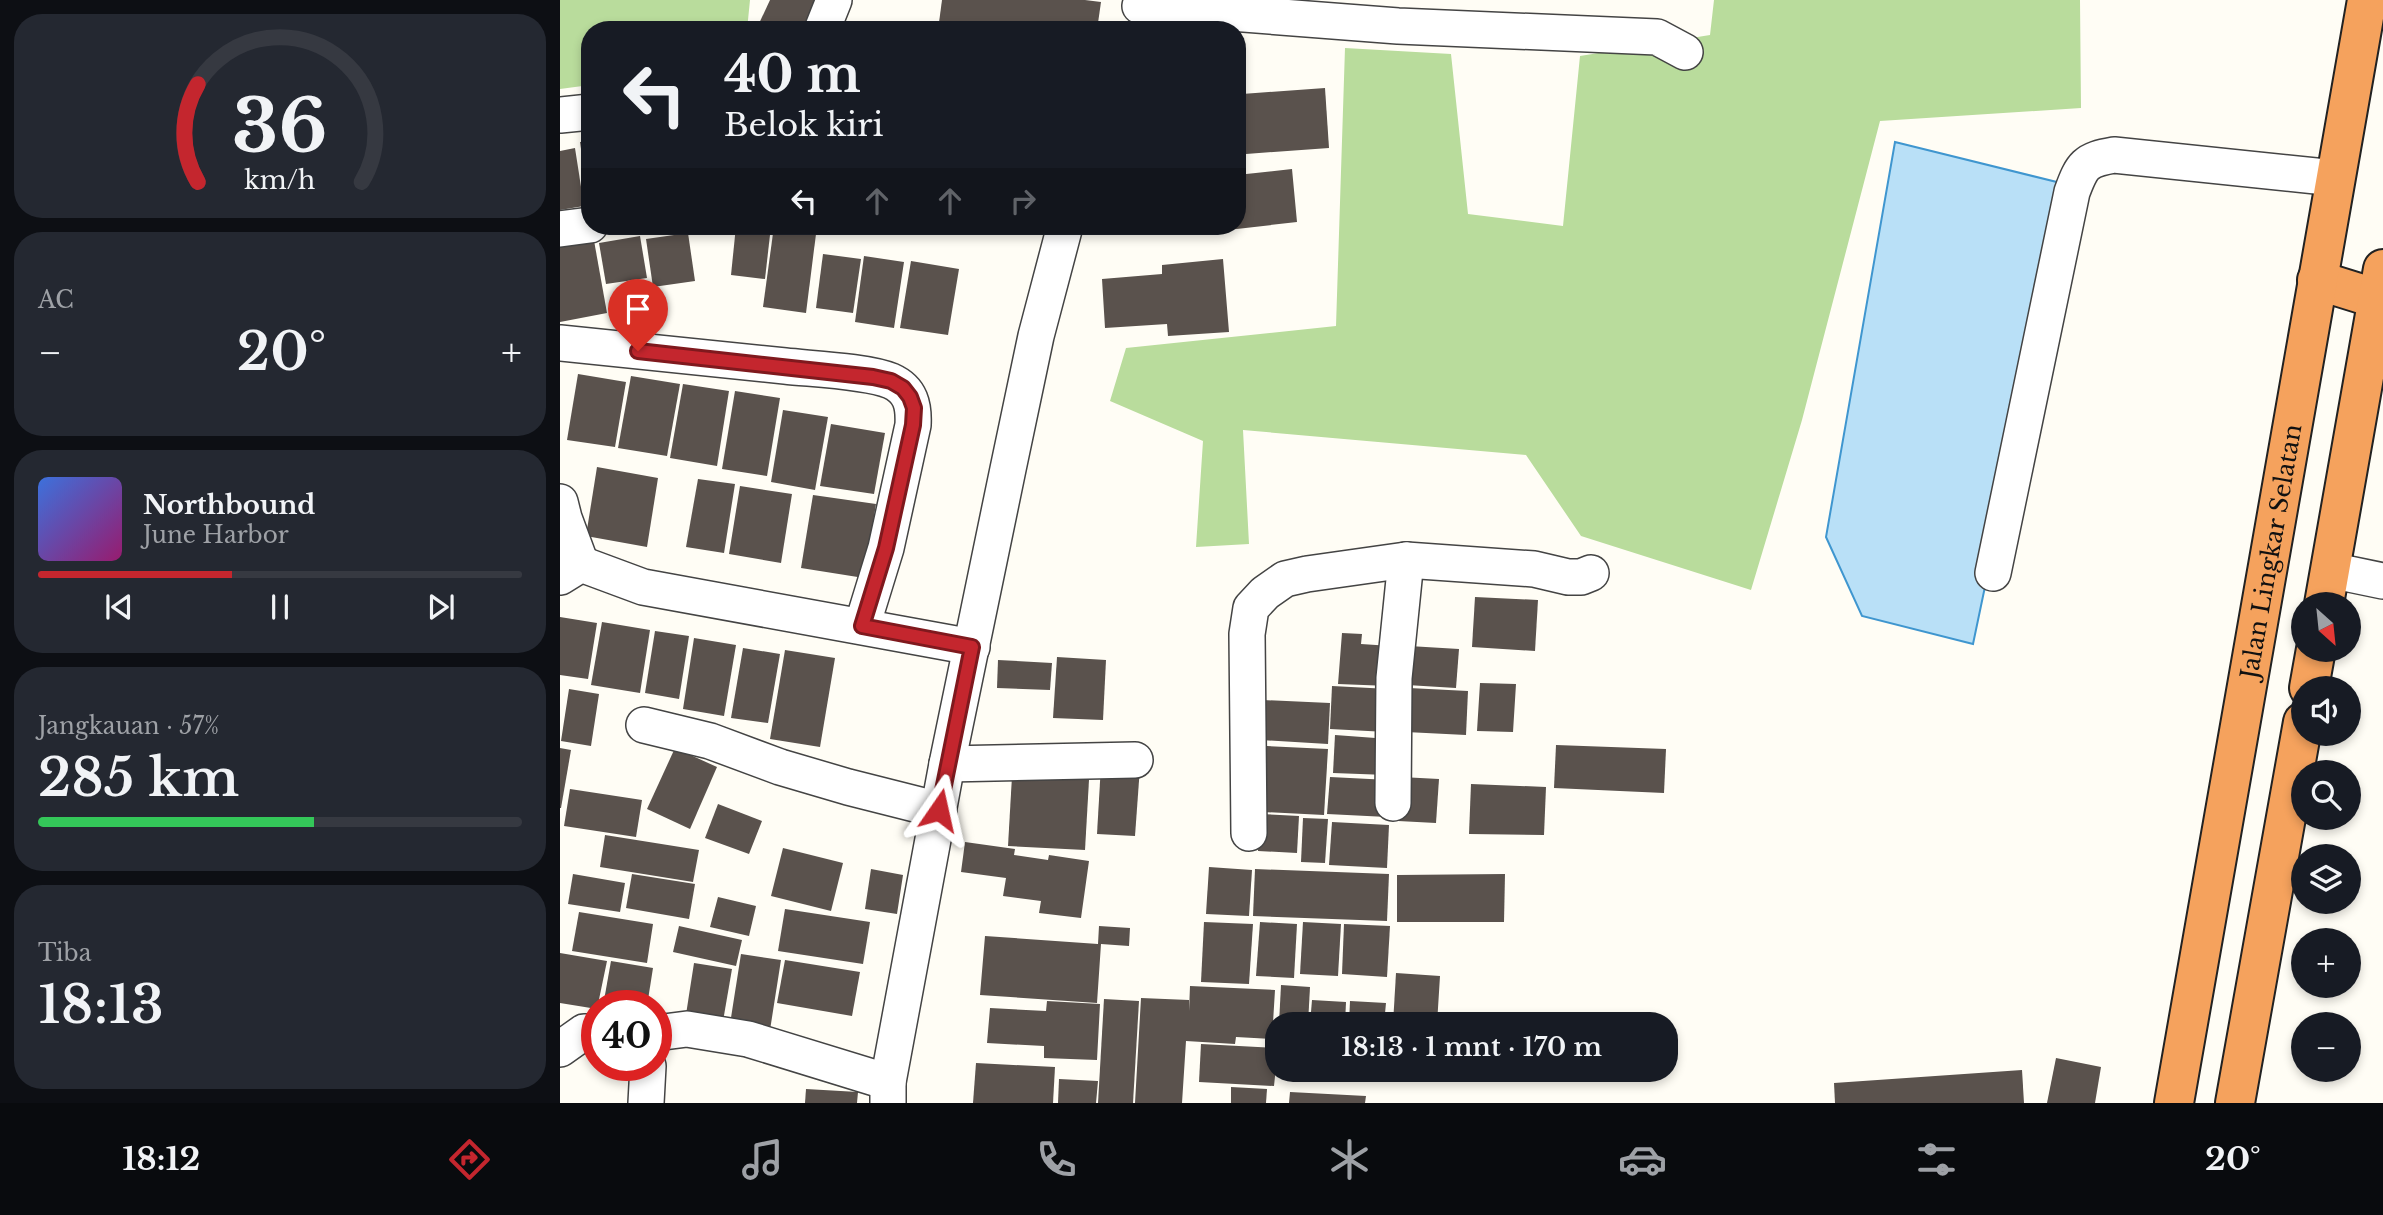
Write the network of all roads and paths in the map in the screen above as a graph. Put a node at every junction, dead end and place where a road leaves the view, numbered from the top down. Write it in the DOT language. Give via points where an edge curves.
graph roads {
  1 [pos="834,0"];
  2 [pos="2367,0"];
  3 [pos="1138,12"];
  4 [pos="826,21"];
  5 [pos="1685,52"];
  6 [pos="581,113"];
  7 [pos="560,115"];
  8 [pos="2335,178"];
  9 [pos="581,226"];
  10 [pos="560,229"];
  11 [pos="1063,235"];
  12 [pos="2317,280"];
  13 [pos="2380,284"];
  14 [pos="560,343"];
  15 [pos="560,502"];
  16 [pos="1406,560"];
  17 [pos="571,571"];
  18 [pos="1591,573"];
  19 [pos="1993,573"];
  20 [pos="2383,581"];
  21 [pos="2327,587"];
  22 [pos="862,626"];
  23 [pos="972,647"];
  24 [pos="644,725"];
  25 [pos="2299,746"];
  26 [pos="1135,760"];
  27 [pos="947,764"];
  28 [pos="1393,803"];
  29 [pos="939,810"];
  30 [pos="1249,833"];
  31 [pos="672,1031"];
  32 [pos="581,1034"];
  33 [pos="560,1049"];
  34 [pos="647,1081"];
  35 [pos="888,1092"];
  36 [pos="646,1103"];
  37 [pos="2174,1103"];
  38 [pos="2235,1103"];
  1 -- 4 [label="street"];
  2 -- 8 [label="highway, Jalan Lingkar Selatan"];
  3 -- 5 [label="street" via="1657,37"];
  6 -- 7 [label="street"];
  8 -- 12 [label="highway, Jalan Lingkar Selatan"];
  8 -- 19 [label="street" via="2114,155 2094,158 2081,169 2072,192"];
  9 -- 10 [label="street"];
  11 -- 23 [label="street" via="1036,336"];
  12 -- 13 [label="highway"];
  12 -- 37 [label="highway, Jalan Lingkar Selatan"];
  13 -- 21 [label="highway"];
  14 -- 22 [label="street" via="824,370 891,381 903,388 914,408 913,425 886,548"];
  15 -- 17 [label="street"];
  16 -- 18 [label="street" via="1534,569 1568,577"];
  16 -- 28 [label="street" via="1394,678"];
  16 -- 30 [label="street" via="1285,579 1251,608 1246,695"];
  17 -- 22 [label="street"];
  20 -- 21 [label="street"];
  22 -- 23 [label="street"];
  23 -- 27 [label="street"];
  24 -- 29 [label="street"];
  25 -- 38 [label="highway"];
  26 -- 27 [label="street"];
  27 -- 29 [label="street"];
  29 -- 35 [label="street"];
  31 -- 35 [label="street" via="687,1029 748,1039"];
  32 -- 33 [label="street"];
  34 -- 36 [label="street"];
}
